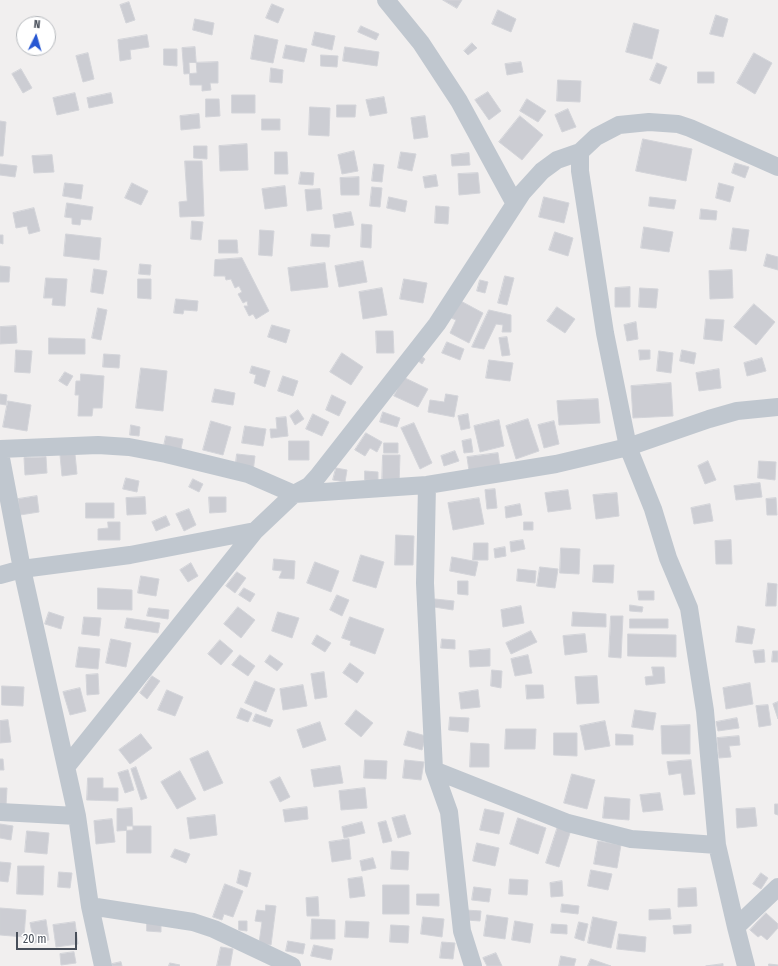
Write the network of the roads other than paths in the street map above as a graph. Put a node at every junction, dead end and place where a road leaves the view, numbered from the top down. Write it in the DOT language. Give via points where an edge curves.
graph roads {
  1 [pos="386,0"];
  2 [pos="580,152"];
  3 [pos="778,167"];
  4 [pos="515,204"];
  5 [pos="778,407"];
  6 [pos="628,447"];
  7 [pos="0,448"];
  8 [pos="0,453"];
  9 [pos="427,485"];
  10 [pos="294,494"];
  11 [pos="255,531"];
  12 [pos="22,569"];
  13 [pos="0,575"];
  14 [pos="67,766"];
  15 [pos="434,770"];
  16 [pos="0,812"];
  17 [pos="78,816"];
  18 [pos="718,845"];
  19 [pos="778,887"];
  20 [pos="90,906"];
  21 [pos="736,927"];
  22 [pos="103,966"];
  23 [pos="292,966"];
  24 [pos="473,966"];
  25 [pos="746,966"];
  1 -- 4 [label="street" via="421,43 459,101"];
  2 -- 3 [label="street" via="596,137 619,125 649,122 678,124"];
  2 -- 4 [label="street" via="557,160 542,171"];
  2 -- 6 [label="street" via="580,171 605,333"];
  4 -- 10 [label="street" via="437,324 318,476 309,486"];
  5 -- 6 [label="street" via="737,412 709,419"];
  6 -- 9 [label="street" via="556,464"];
  6 -- 18 [label="street" via="689,608 705,711"];
  7 -- 10 [label="street" via="98,445 128,447 248,474"];
  8 -- 12 [label="street"];
  9 -- 10 [label="street"];
  9 -- 15 [label="street" via="425,583"];
  10 -- 11 [label="street"];
  11 -- 12 [label="street" via="130,555"];
  11 -- 14 [label="street"];
  12 -- 13 [label="street"];
  12 -- 14 [label="street"];
  14 -- 17 [label="street"];
  15 -- 18 [label="street" via="568,823 631,839"];
  15 -- 24 [label="street" via="448,812 462,931"];
  16 -- 17 [label="street"];
  17 -- 20 [label="street"];
  18 -- 21 [label="street"];
  19 -- 21 [label="street"];
  20 -- 22 [label="street"];
  20 -- 23 [label="street" via="193,922 214,929"];
  21 -- 25 [label="street"];
}
